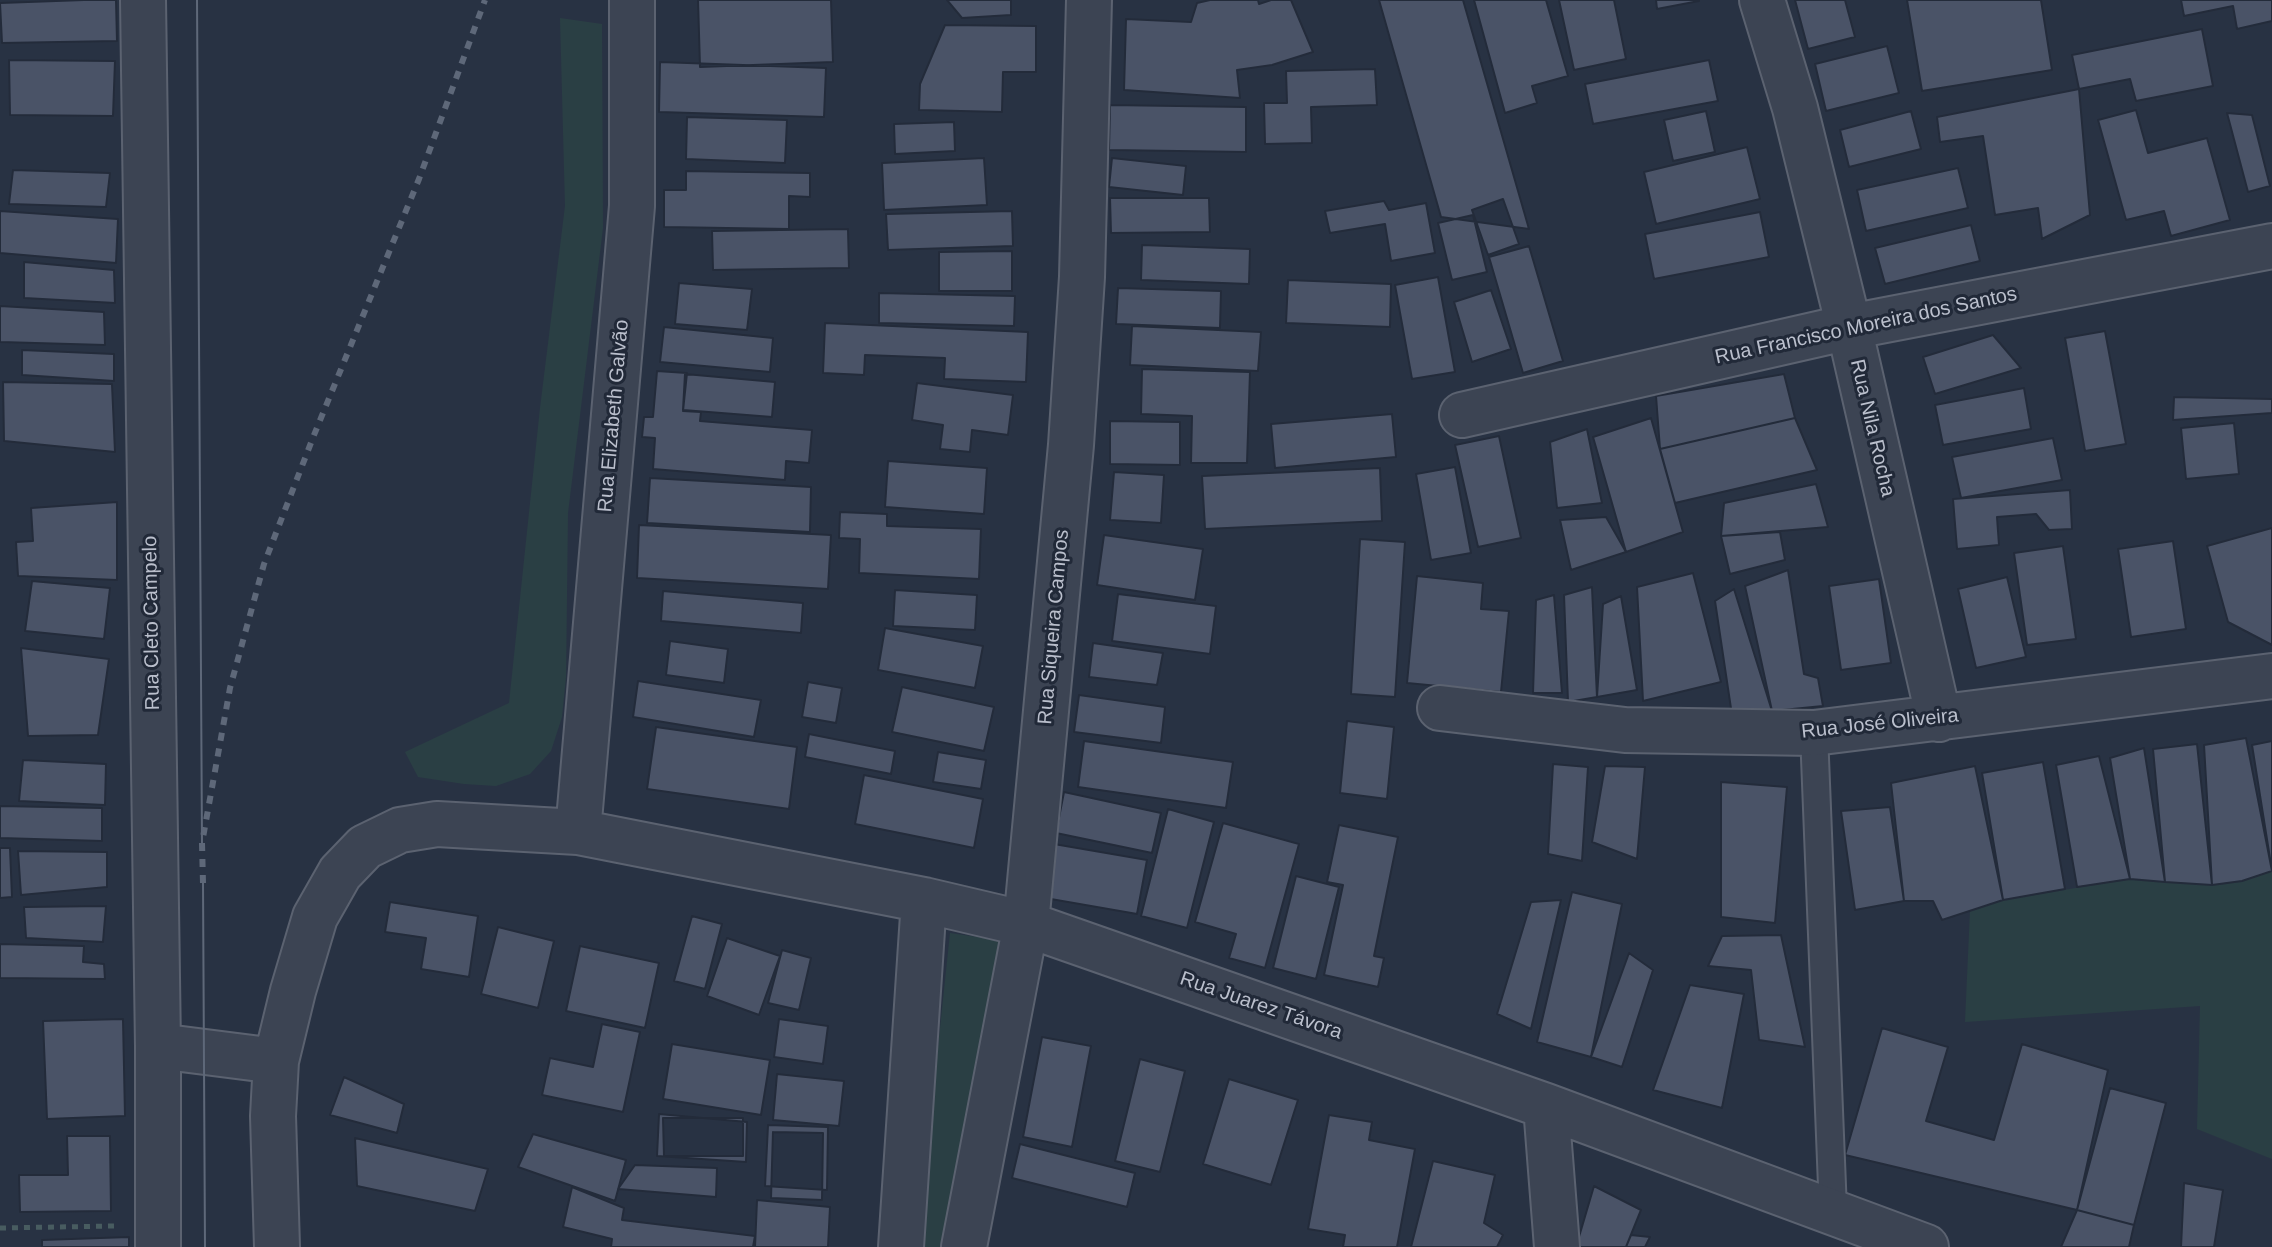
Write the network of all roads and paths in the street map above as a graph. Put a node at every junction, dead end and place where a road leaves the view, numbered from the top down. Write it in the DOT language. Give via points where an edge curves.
graph roads {
  1 [pos="143,0"];
  2 [pos="632,0"];
  3 [pos="1089,0"];
  4 [pos="1762,0"];
  5 [pos="2272,246"];
  6 [pos="1849,327"];
  7 [pos="1462,415"];
  8 [pos="2272,676"];
  9 [pos="1440,708"];
  10 [pos="1939,719"];
  11 [pos="1814,733"];
  12 [pos="578,832"];
  13 [pos="924,900"];
  14 [pos="1026,924"];
  15 [pos="158,1046"];
  16 [pos="276,1061"];
  17 [pos="1546,1106"];
  18 [pos="1833,1211"];
  19 [pos="0,1228"];
  20 [pos="158,1236"];
  21 [pos="277,1247"];
  22 [pos="901,1247"];
  23 [pos="964,1247"];
  24 [pos="1557,1247"];
  25 [pos="1926,1247"];
  1 -- 15 [label="street, Rua Cleto Campelo"];
  2 -- 12 [label="street, Rua Elizabeth Galvão" via="632,206"];
  3 -- 14 [label="street, Rua Siqueira Campos" via="1082,277 1071,445"];
  4 -- 6 [label="street, Rua Nila Rocha" via="1795,108"];
  5 -- 6 [label="street, Rua Francisco Moreira dos Santos"];
  6 -- 7 [label="street, Rua Francisco Moreira dos Santos"];
  6 -- 10 [label="street, Rua Nila Rocha"];
  8 -- 10 [label="street, Rua José Oliveira"];
  9 -- 11 [label="street, Rua José Oliveira" via="1625,730"];
  10 -- 11 [label="street, Rua José Oliveira"];
  11 -- 18 [label="lane"];
  12 -- 13 [label="street, Rua Juarez Távora"];
  12 -- 16 [label="street" via="437,824 400,830 365,847 340,873 315,917"];
  13 -- 14 [label="street, Rua Juarez Távora"];
  13 -- 22 [label="street"];
  14 -- 17 [label="street, Rua Juarez Távora"];
  14 -- 23 [label="street, Rua Siqueira Campos"];
  15 -- 16 [label="street"];
  15 -- 20 [label="street, Rua Cleto Campelo"];
  16 -- 21 [label="street"];
  17 -- 18 [label="street, Rua Juarez Távora"];
  17 -- 24 [label="street"];
  18 -- 25 [label="street, Rua Juarez Távora"];
  19 -- 20 [label="path"];
}
